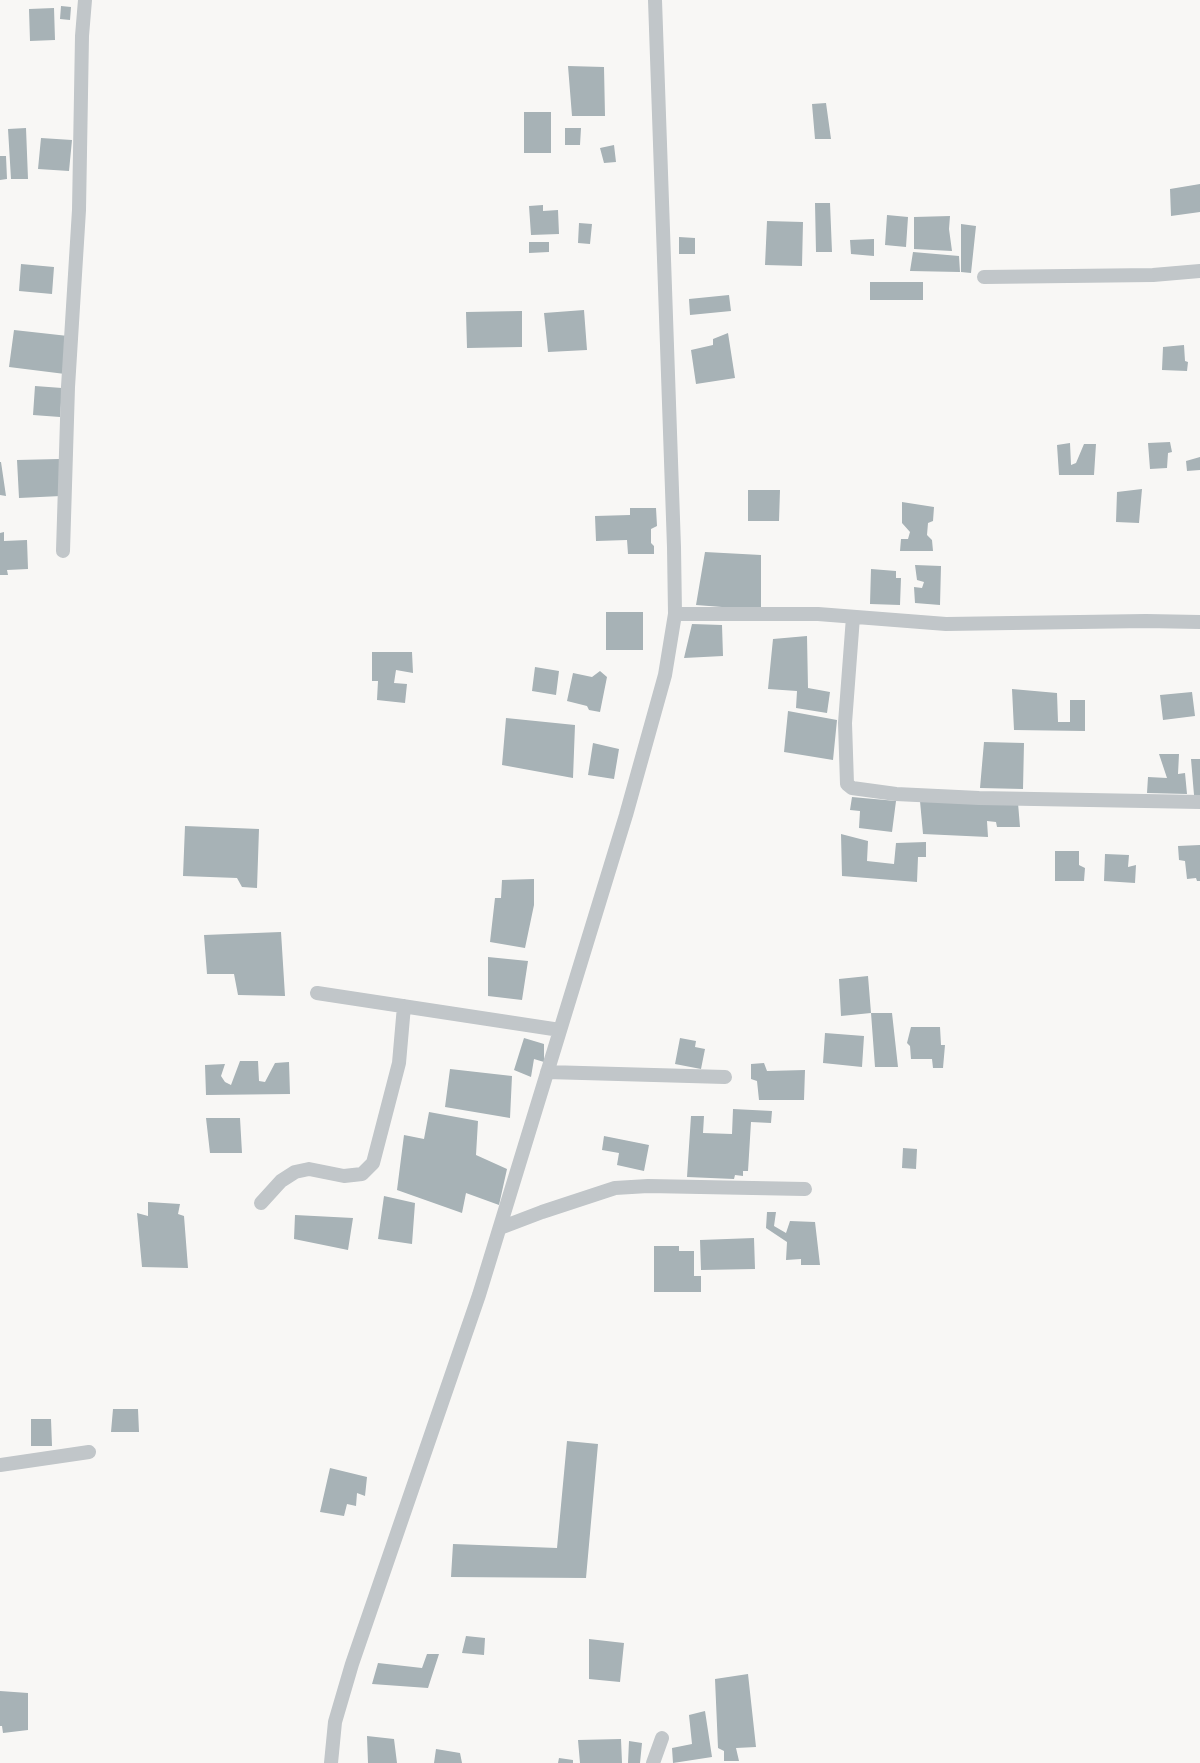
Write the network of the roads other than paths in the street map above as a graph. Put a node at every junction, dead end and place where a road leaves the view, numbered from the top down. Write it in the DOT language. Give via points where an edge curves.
graph roads {
  1 [pos="86,0"];
  2 [pos="655,0"];
  3 [pos="1200,271"];
  4 [pos="984,277"];
  5 [pos="62,551"];
  6 [pos="675,614"];
  7 [pos="853,617"];
  8 [pos="1200,622"];
  9 [pos="1200,802"];
  10 [pos="317,993"];
  11 [pos="404,1006"];
  12 [pos="560,1030"];
  13 [pos="547,1072"];
  14 [pos="726,1076"];
  15 [pos="805,1189"];
  16 [pos="261,1203"];
  17 [pos="500,1228"];
  18 [pos="89,1452"];
  19 [pos="0,1465"];
  20 [pos="662,1738"];
  21 [pos="331,1763"];
  22 [pos="653,1763"];
  1 -- 5 [label="street"];
  2 -- 6 [label="street"];
  3 -- 4 [label="street" via="1153,275"];
  6 -- 7 [label="street"];
  6 -- 12 [label="street" via="662,685"];
  7 -- 8 [label="street" via="946,624"];
  7 -- 9 [label="street" via="845,723 847,784 852,788 896,794 979,798"];
  10 -- 11 [label="street"];
  11 -- 12 [label="street"];
  11 -- 16 [label="street" via="399,1064 373,1163 362,1174 344,1176 309,1169 295,1172 281,1181"];
  12 -- 13 [label="street"];
  13 -- 14 [label="street"];
  13 -- 17 [label="street"];
  15 -- 17 [label="street" via="615,1188"];
  17 -- 21 [label="street" via="352,1664 335,1722"];
  18 -- 19 [label="street"];
  20 -- 22 [label="street"];
}
